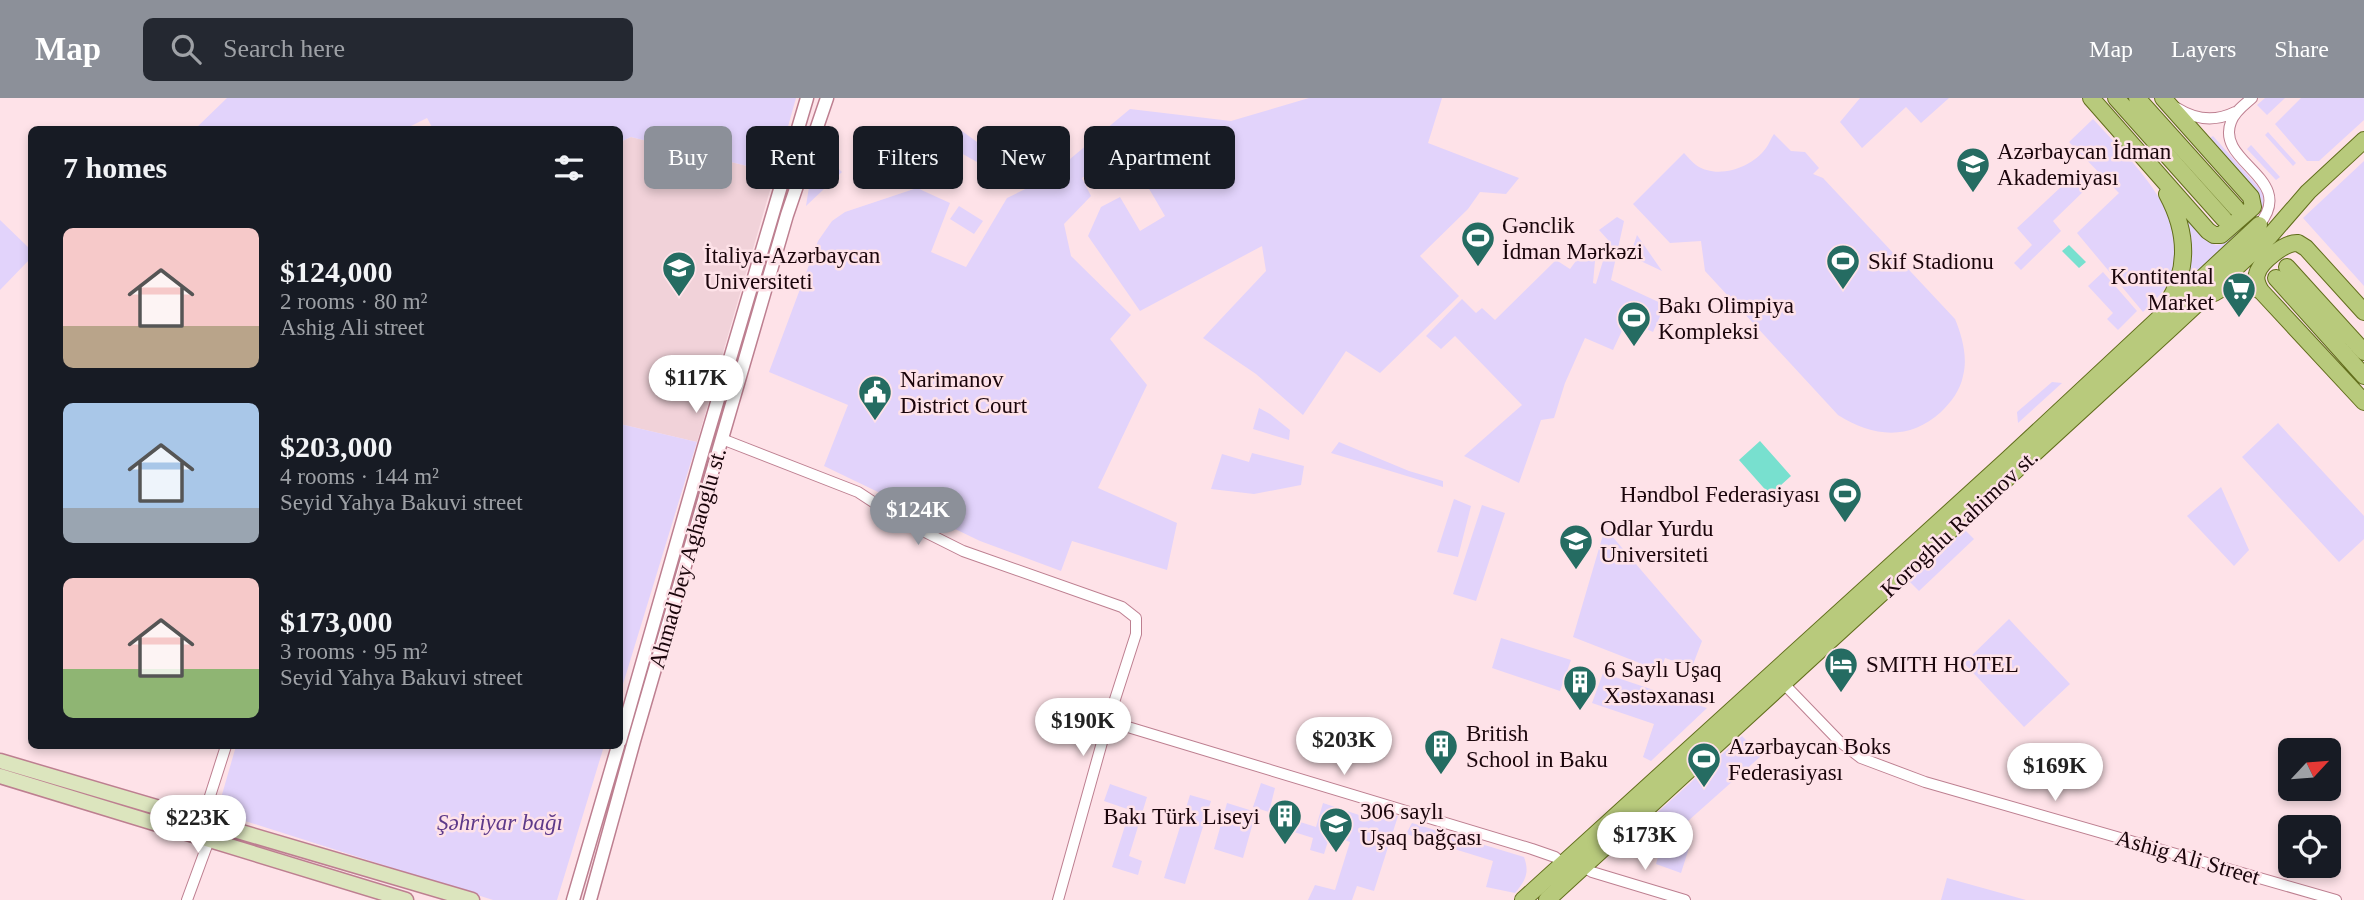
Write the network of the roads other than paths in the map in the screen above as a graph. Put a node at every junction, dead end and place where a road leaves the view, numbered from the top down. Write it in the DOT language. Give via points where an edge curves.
graph roads {
  1 [pos="807,98"];
  2 [pos="827,98"];
  3 [pos="2091,98"];
  4 [pos="2116,98"];
  5 [pos="2137,98"];
  6 [pos="2252,98"];
  7 [pos="2164,99"];
  8 [pos="2239,110"];
  9 [pos="802,117"];
  10 [pos="820,123"];
  11 [pos="2364,140"];
  12 [pos="2147,162"];
  13 [pos="2308,192"];
  14 [pos="2259,225"];
  15 [pos="2305,248"];
  16 [pos="2261,291"];
  17 [pos="2195,306"];
  18 [pos="2364,312"];
  19 [pos="2151,326"];
  20 [pos="2364,352"];
  21 [pos="2364,376"];
  22 [pos="2364,402"];
  23 [pos="722,439"];
  24 [pos="1784,684"];
  25 [pos="1108,721"];
  26 [pos="623,729"];
  27 [pos="225,749"];
  28 [pos="617,749"];
  29 [pos="0,761"];
  30 [pos="0,776"];
  31 [pos="202,821"];
  32 [pos="209,840"];
  33 [pos="1563,864"];
  34 [pos="1590,870"];
  35 [pos="187,900"];
  36 [pos="406,900"];
  37 [pos="472,900"];
  38 [pos="573,900"];
  39 [pos="590,900"];
  40 [pos="1058,900"];
  41 [pos="1524,900"];
  42 [pos="1547,900"];
  43 [pos="1685,900"];
  44 [pos="2336,900"];
  1 -- 9 [label="street, Ahmad bey Aghaoglu st."];
  2 -- 10 [label="street, Ahmad bey Aghaoglu st."];
  3 -- 12 [label="main road"];
  4 -- 5 [label="main road" via="2230,213"];
  6 -- 8 [label="street"];
  7 -- 8 [label="street" via="2198,118 2216,119"];
  7 -- 12 [label="main road" via="2251,197 2253,207 2226,233 2214,235"];
  8 -- 14 [label="street" via="2229,138 2269,194 2269,210"];
  9 -- 10 [label="street"];
  9 -- 26 [label="street, Ahmad bey Aghaoglu st."];
  10 -- 23 [label="street, Ahmad bey Aghaoglu st." via="787,215"];
  11 -- 13 [label="main road, Koroghlu Rahimov st."];
  12 -- 19 [label="main road" via="2174,206 2184,250 2178,284"];
  13 -- 15 [label="main road" via="2293,218"];
  13 -- 17 [label="main road, Koroghlu Rahimov st."];
  14 -- 19 [label="main road, Koroghlu Rahimov st."];
  15 -- 16 [label="main road" via="2289,243 2260,267 2256,278"];
  15 -- 18 [label="main road"];
  16 -- 17 [label="main road" via="2245,284 2230,286"];
  16 -- 22 [label="main road"];
  17 -- 24 [label="main road, Koroghlu Rahimov st."];
  19 -- 33 [label="main road, Koroghlu Rahimov st."];
  20 -- 21 [label="main road" via="2282,272"];
  23 -- 25 [label="street" via="858,492 963,551 1122,607 1136,618 1136,634"];
  23 -- 39 [label="street, Ahmad bey Aghaoglu st."];
  24 -- 34 [label="main road, Koroghlu Rahimov st."];
  24 -- 44 [label="street, Ashig Ali Street" via="1861,758 1924,782"];
  25 -- 33 [label="street" via="1532,849"];
  25 -- 40 [label="street"];
  27 -- 31 [label="street"];
  28 -- 38 [label="street, Ahmad bey Aghaoglu st."];
  29 -- 31 [label="main road"];
  30 -- 32 [label="main road"];
  31 -- 37 [label="main road"];
  32 -- 35 [label="street"];
  32 -- 36 [label="main road"];
  33 -- 41 [label="main road, Koroghlu Rahimov st."];
  34 -- 42 [label="main road, Koroghlu Rahimov st."];
  34 -- 43 [label="street"];
}
